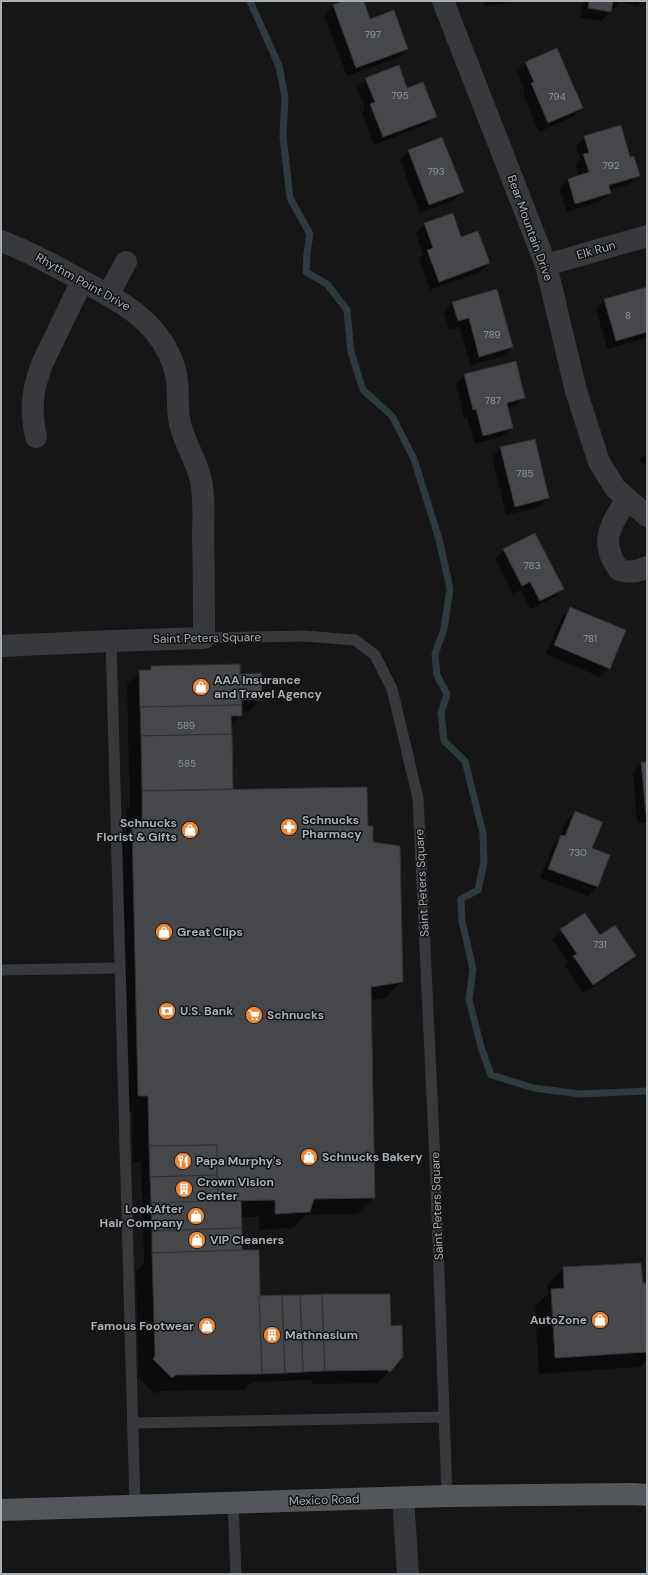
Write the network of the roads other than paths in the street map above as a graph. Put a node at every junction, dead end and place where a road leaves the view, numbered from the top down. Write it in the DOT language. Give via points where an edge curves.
graph roads {
  1 [pos="443,1"];
  2 [pos="647,236"];
  3 [pos="1,241"];
  4 [pos="126,262"];
  5 [pos="546,265"];
  6 [pos="82,281"];
  7 [pos="108,295"];
  8 [pos="36,437"];
  9 [pos="627,499"];
  10 [pos="647,516"];
  11 [pos="647,567"];
  12 [pos="204,638"];
  13 [pos="111,641"];
  14 [pos="1,646"];
  15 [pos="120,968"];
  16 [pos="1,970"];
  17 [pos="444,1417"];
  18 [pos="133,1423"];
  19 [pos="647,1495"];
  20 [pos="447,1496"];
  21 [pos="403,1498"];
  22 [pos="233,1503"];
  23 [pos="135,1505"];
  24 [pos="1,1510"];
  25 [pos="236,1574"];
  26 [pos="408,1574"];
  1 -- 5 [label="street, Bear Mountain Drive"];
  2 -- 5 [label="street, Elk Run"];
  3 -- 6 [label="street, Rhythm Point Drive" via="26,250"];
  4 -- 7 [label="street"];
  5 -- 9 [label="street, Bear Mountain Drive" via="576,391 599,462 615,488"];
  6 -- 7 [label="street, Rhythm Point Drive"];
  6 -- 8 [label="street" via="38,376 32,401"];
  7 -- 12 [label="street, Rhythm Point Drive" via="136,312 153,329 175,370 179,419 202,490"];
  9 -- 10 [label="street, Bear Mountain Drive"];
  9 -- 11 [label="street" via="609,531 608,547 618,570 628,572"];
  12 -- 13 [label="street, Saint Peters Square"];
  12 -- 17 [label="lane, Saint Peters Square" via="304,636 355,640 375,655 392,689 418,798"];
  13 -- 14 [label="street, Saint Peters Square"];
  13 -- 15 [label="lane"];
  15 -- 16 [label="lane"];
  15 -- 18 [label="lane"];
  17 -- 18 [label="lane"];
  17 -- 20 [label="lane, Saint Peters Square"];
  18 -- 23 [label="lane"];
  19 -- 20 [label="main road, Mexico Road"];
  20 -- 21 [label="main road, Mexico Road"];
  21 -- 22 [label="main road, Mexico Road"];
  21 -- 26 [label="street"];
  22 -- 23 [label="main road, Mexico Road"];
  22 -- 25 [label="lane"];
  23 -- 24 [label="main road, Mexico Road"];
}
